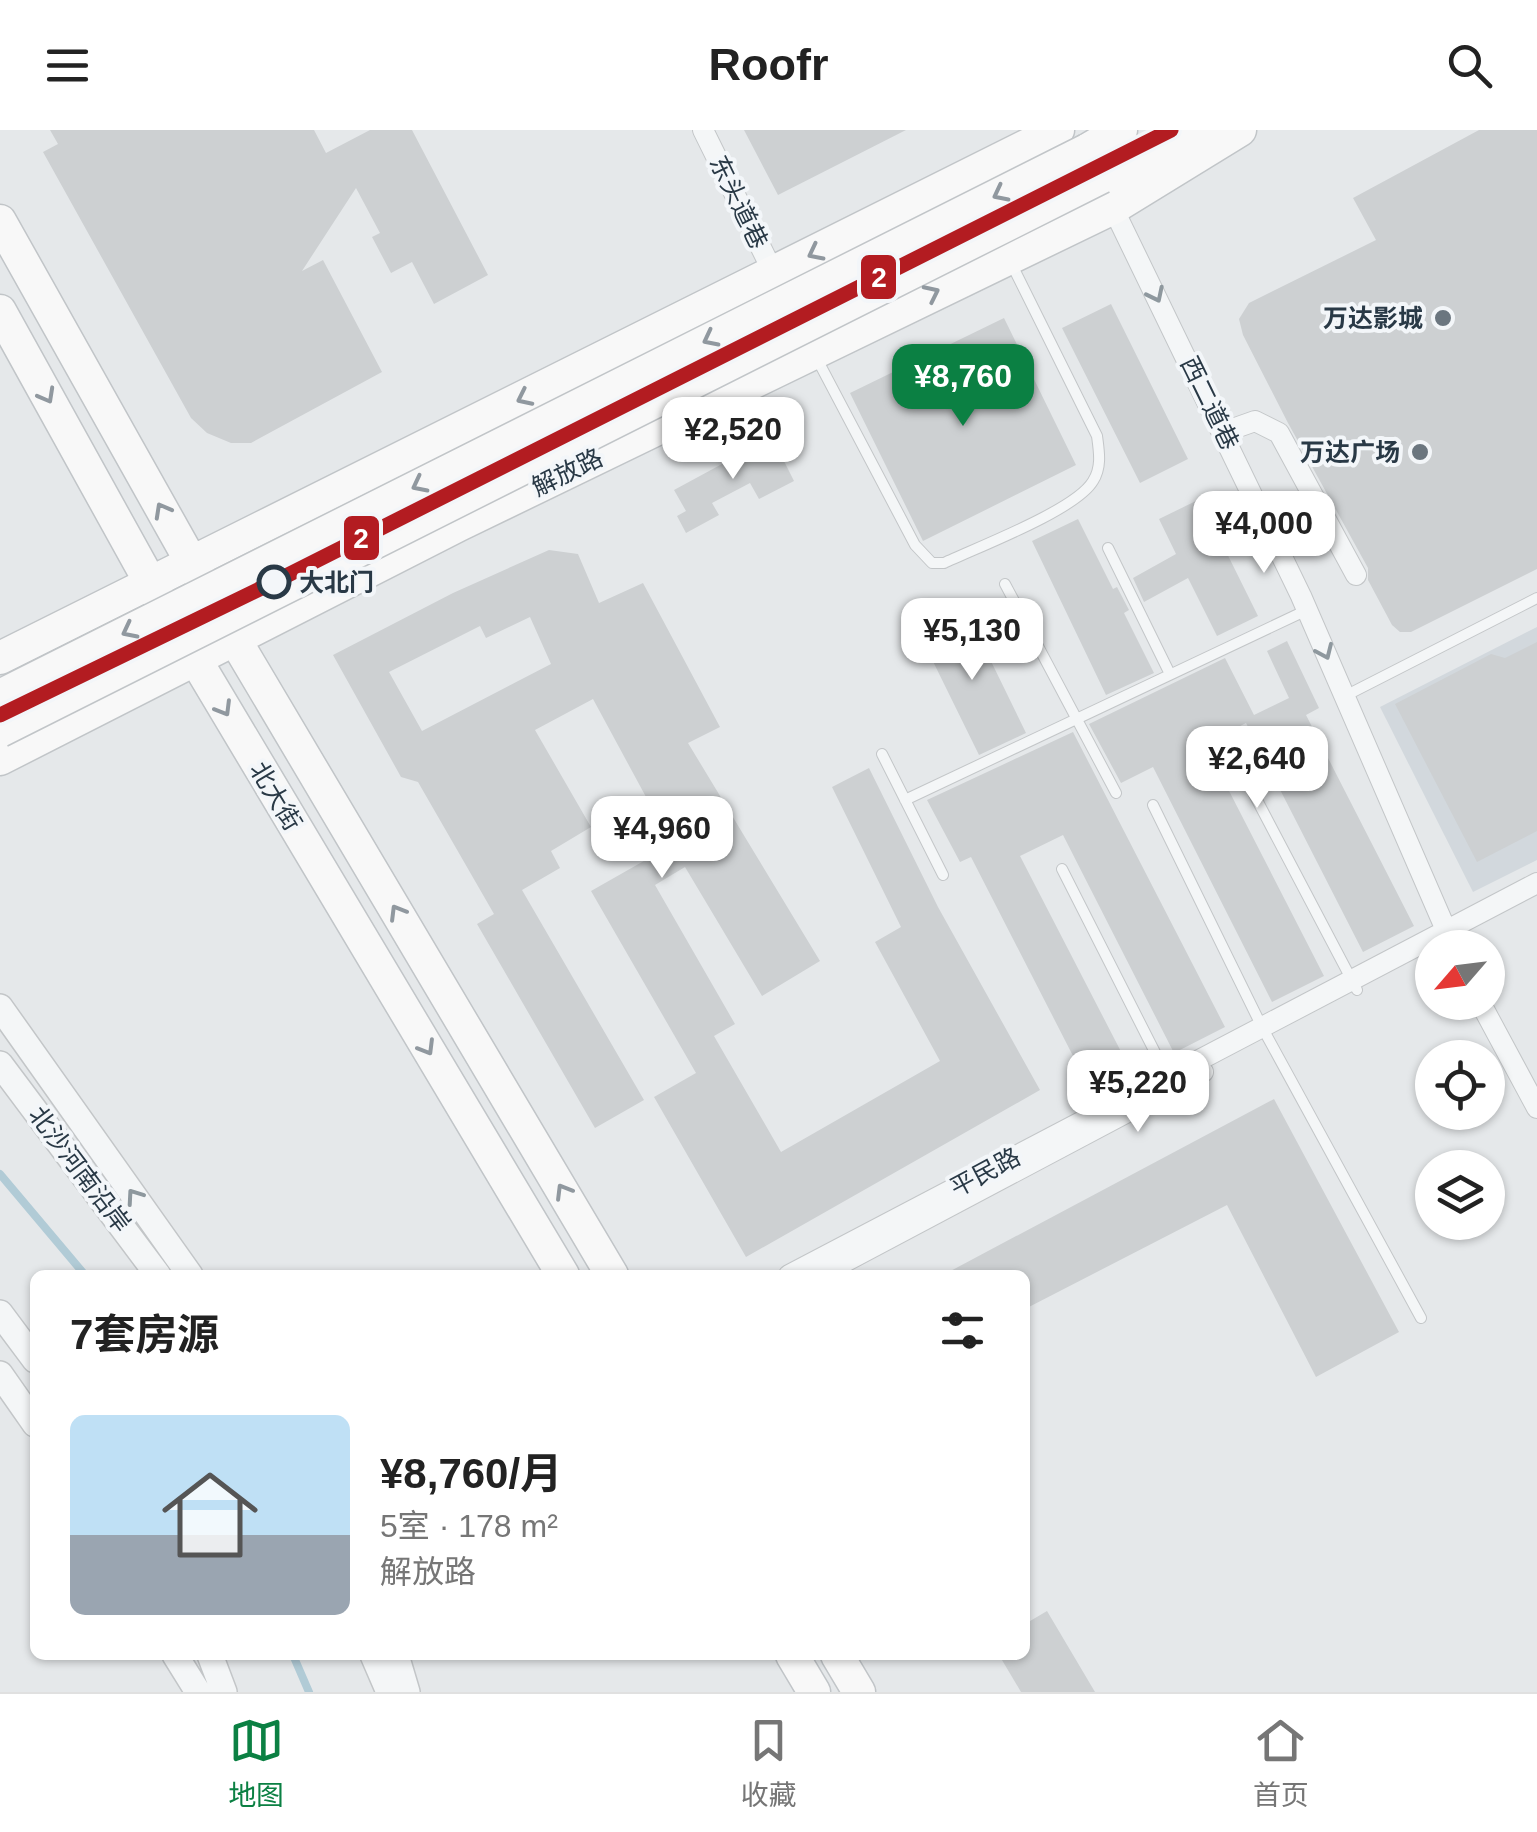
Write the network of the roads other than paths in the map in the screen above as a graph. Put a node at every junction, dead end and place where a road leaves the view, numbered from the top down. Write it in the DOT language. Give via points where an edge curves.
graph roads {
  1 [pos="703,130"];
  2 [pos="1058,130"];
  3 [pos="1121,130"];
  4 [pos="1210,130"];
  5 [pos="1240,130"];
  6 [pos="1101,178"];
  7 [pos="0,221"];
  8 [pos="1007,256"];
  9 [pos="774,274"];
  10 [pos="0,311"];
  11 [pos="813,351"];
  12 [pos="1224,432"];
  13 [pos="1108,548"];
  14 [pos="190,562"];
  15 [pos="1356,575"];
  16 [pos="150,582"];
  17 [pos="1005,584"];
  18 [pos="1537,598"];
  19 [pos="1307,610"];
  20 [pos="234,638"];
  21 [pos="0,658"];
  22 [pos="194,658"];
  23 [pos="1170,674"];
  24 [pos="0,696"];
  25 [pos="1344,696"];
  26 [pos="1076,718"];
  27 [pos="0,732"];
  28 [pos="882,754"];
  29 [pos="0,759"];
  30 [pos="1237,762"];
  31 [pos="1116,793"];
  32 [pos="906,800"];
  33 [pos="1152,805"];
  34 [pos="1062,869"];
  35 [pos="943,875"];
  36 [pos="1537,883"];
  37 [pos="1537,896"];
  38 [pos="1442,930"];
  39 [pos="1468,930"];
  40 [pos="1474,930"];
  41 [pos="1415,958"];
  42 [pos="1354,984"];
  43 [pos="0,1007"];
  44 [pos="1490,1020"];
  45 [pos="1502,1020"];
  46 [pos="1266,1032"];
  47 [pos="0,1064"];
  48 [pos="1170,1082"];
  49 [pos="1537,1086"];
  50 [pos="1537,1108"];
  51 [pos="154,1270"];
  52 [pos="186,1270"];
  53 [pos="561,1270"];
  54 [pos="609,1270"];
  55 [pos="799,1270"];
  56 [pos="829,1270"];
  57 [pos="0,1313"];
  58 [pos="1421,1318"];
  59 [pos="30,1353"];
  60 [pos="0,1374"];
  61 [pos="30,1417"];
  62 [pos="178,1660"];
  63 [pos="212,1660"];
  64 [pos="375,1660"];
  65 [pos="397,1660"];
  66 [pos="795,1660"];
  67 [pos="840,1660"];
  68 [pos="198,1692"];
  69 [pos="224,1692"];
  70 [pos="389,1692"];
  71 [pos="407,1692"];
  72 [pos="814,1692"];
  73 [pos="859,1692"];
  1 -- 9 [label="street, 东头道巷"];
  2 -- 9 [label="main road, one-way"];
  3 -- 6 [label="main road"];
  4 -- 6 [label="main road"];
  5 -- 6 [label="main road, 解放路"];
  6 -- 8 [label="main road, 解放路"];
  6 -- 12 [label="street, 西二道巷, one-way"];
  6 -- 24 [label="main road, 解放路, one-way, bridge"];
  6 -- 27 [label="main road, 解放路, bridge"];
  14 -- 7 [label="main road, one-way"];
  11 -- 8 [label="main road, 解放路, one-way"];
  8 -- 11 [label="lane" via="1097,436 1095,480 1078,499 932,563 914,545"];
  9 -- 14 [label="main road, one-way"];
  10 -- 16 [label="main road, 北大街, one-way"];
  11 -- 20 [label="main road, 解放路"];
  12 -- 15 [label="street" via="1255,422 1279,433"];
  12 -- 19 [label="street, 西二道巷"];
  13 -- 23 [label="lane"];
  14 -- 16 [label="main road"];
  14 -- 20 [label="main road"];
  16 -- 21 [label="main road"];
  16 -- 22 [label="main road, 北大街"];
  17 -- 26 [label="lane"];
  18 -- 25 [label="lane"];
  19 -- 23 [label="lane"];
  19 -- 25 [label="street, 西二道巷, one-way"];
  20 -- 22 [label="main road, 解放路"];
  54 -- 20 [label="main road, one-way"];
  22 -- 29 [label="main road, 解放路"];
  22 -- 53 [label="main road, 北大街, one-way"];
  23 -- 26 [label="lane"];
  25 -- 38 [label="street, 西二道巷"];
  26 -- 31 [label="lane"];
  26 -- 32 [label="lane"];
  28 -- 32 [label="lane"];
  30 -- 42 [label="lane"];
  32 -- 35 [label="lane"];
  33 -- 46 [label="lane"];
  34 -- 48 [label="lane"];
  36 -- 39 [label="street"];
  37 -- 40 [label="street"];
  41 -- 42 [label="street, 平民路"];
  42 -- 46 [label="street, 平民路"];
  52 -- 43 [label="street, one-way"];
  44 -- 50 [label="street"];
  45 -- 49 [label="street"];
  46 -- 48 [label="street, 平民路"];
  46 -- 58 [label="lane"];
  47 -- 51 [label="street, 北沙河南沿岸"];
  48 -- 55 [label="street, 平民路"];
  48 -- 56 [label="street, 平民路"];
  57 -- 59 [label="street"];
  60 -- 61 [label="street"];
  62 -- 68 [label="street"];
  63 -- 69 [label="street"];
  64 -- 70 [label="street"];
  65 -- 71 [label="street"];
  66 -- 72 [label="main road"];
  67 -- 73 [label="main road"];
}
